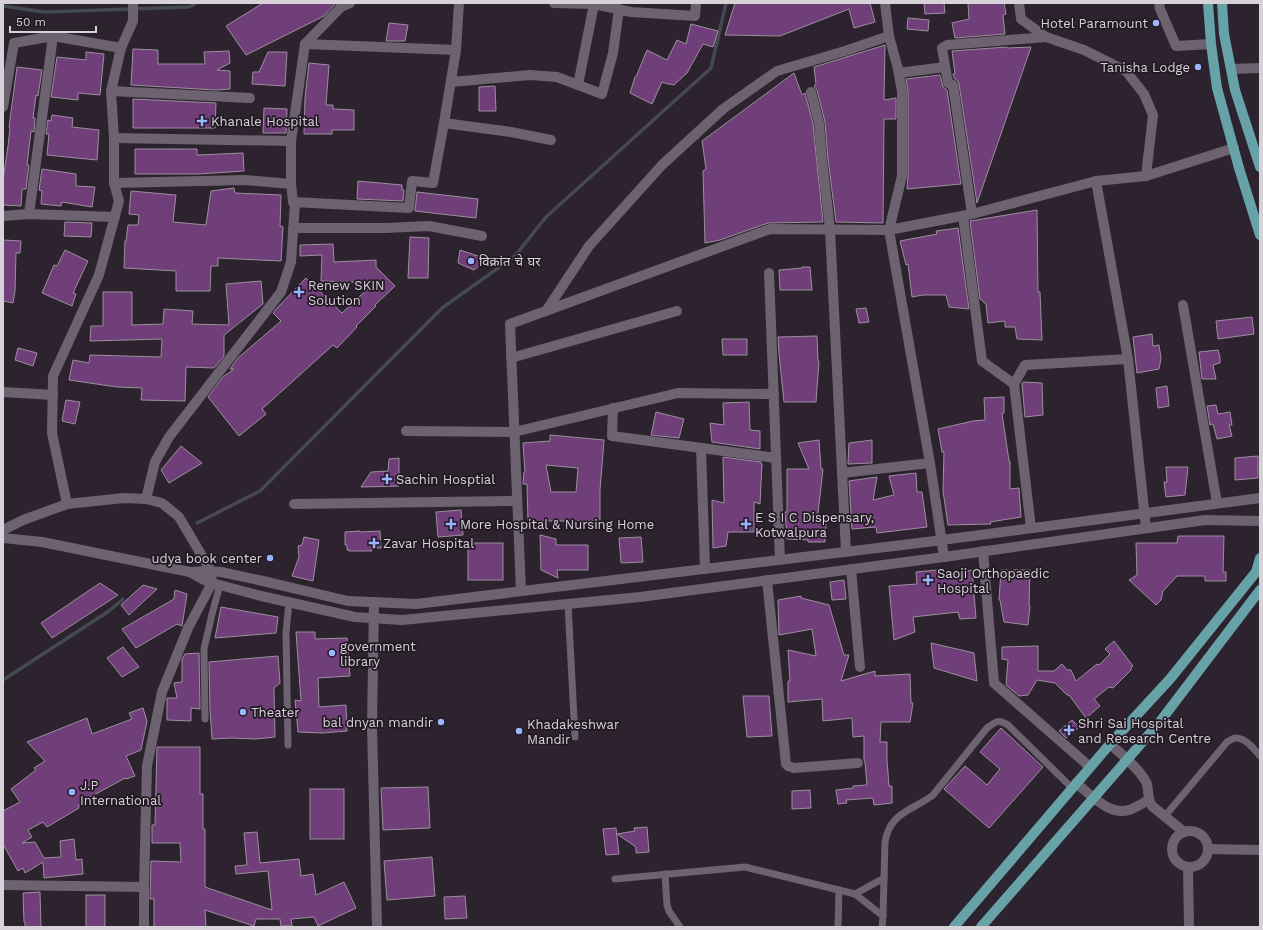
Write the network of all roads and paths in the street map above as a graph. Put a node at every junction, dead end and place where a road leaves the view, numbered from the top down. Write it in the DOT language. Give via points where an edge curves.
graph roads {
  1 [pos="133,3"];
  2 [pos="350,3"];
  3 [pos="459,3"];
  4 [pos="554,3"];
  5 [pos="696,3"];
  6 [pos="885,3"];
  7 [pos="1019,3"];
  8 [pos="1159,3"];
  9 [pos="1208,3"];
  10 [pos="1222,3"];
  11 [pos="594,4"];
  12 [pos="619,9"];
  13 [pos="54,36"];
  14 [pos="889,36"];
  15 [pos="1046,37"];
  16 [pos="305,44"];
  17 [pos="1210,44"];
  18 [pos="121,48"];
  19 [pos="456,50"];
  20 [pos="945,67"];
  21 [pos="1260,68"];
  22 [pos="1231,69"];
  23 [pos="899,73"];
  24 [pos="451,82"];
  25 [pos="578,85"];
  26 [pos="111,91"];
  27 [pos="811,92"];
  28 [pos="250,98"];
  29 [pos="3,107"];
  30 [pos="444,123"];
  31 [pos="114,138"];
  32 [pos="551,140"];
  33 [pos="291,141"];
  34 [pos="1234,148"];
  35 [pos="1260,167"];
  36 [pos="1146,176"];
  37 [pos="1096,181"];
  38 [pos="114,182"];
  39 [pos="291,184"];
  40 [pos="293,202"];
  41 [pos="29,214"];
  42 [pos="967,215"];
  43 [pos="3,216"];
  44 [pos="114,217"];
  45 [pos="294,228"];
  46 [pos="830,229"];
  47 [pos="889,230"];
  48 [pos="1260,235"];
  49 [pos="482,236"];
  50 [pos="769,273"];
  51 [pos="1183,305"];
  52 [pos="546,311"];
  53 [pos="677,311"];
  54 [pos="511,358"];
  55 [pos="1128,359"];
  56 [pos="1014,384"];
  57 [pos="3,392"];
  58 [pos="774,394"];
  59 [pos="53,395"];
  60 [pos="613,408"];
  61 [pos="406,431"];
  62 [pos="514,432"];
  63 [pos="701,448"];
  64 [pos="776,458"];
  65 [pos="930,463"];
  66 [pos="842,473"];
  67 [pos="1260,498"];
  68 [pos="146,499"];
  69 [pos="517,501"];
  70 [pos="1217,503"];
  71 [pos="67,504"];
  72 [pos="294,504"];
  73 [pos="1144,513"];
  74 [pos="1260,522"];
  75 [pos="1032,528"];
  76 [pos="1146,528"];
  77 [pos="3,530"];
  78 [pos="3,538"];
  79 [pos="942,540"];
  80 [pos="983,551"];
  81 [pos="846,552"];
  82 [pos="944,556"];
  83 [pos="1260,558"];
  84 [pos="780,560"];
  85 [pos="704,569"];
  86 [pos="851,569"];
  87 [pos="211,571"];
  88 [pos="190,572"];
  89 [pos="767,580"];
  90 [pos="216,584"];
  91 [pos="521,591"];
  92 [pos="1259,592"];
  93 [pos="289,602"];
  94 [pos="374,602"];
  95 [pos="568,604"];
  96 [pos="374,618"];
  97 [pos="860,667"];
  98 [pos="205,719"];
  99 [pos="576,737"];
  100 [pos="1110,744"];
  101 [pos="288,745"];
  102 [pos="1260,756"];
  103 [pos="1127,760"];
  104 [pos="858,763"];
  105 [pos="1090,767"];
  106 [pos="1074,786"];
  107 [pos="1094,798"];
  108 [pos="1148,800"];
  109 [pos="1165,816"];
  110 [pos="1184,832"];
  111 [pos="1208,849"];
  112 [pos="1260,850"];
  113 [pos="1188,867"];
  114 [pos="665,874"];
  115 [pos="884,878"];
  116 [pos="615,879"];
  117 [pos="3,884"];
  118 [pos="144,887"];
  119 [pos="839,890"];
  120 [pos="855,894"];
  121 [pos="884,916"];
  122 [pos="985,926"];
  123 [pos="144,927"];
  124 [pos="377,927"];
  125 [pos="680,927"];
  126 [pos="838,927"];
  127 [pos="882,927"];
  128 [pos="954,927"];
  129 [pos="1189,927"];
  1 -- 18 [label="street" via="133,22"];
  2 -- 16 [label="street" via="341,7"];
  3 -- 19 [label="street"];
  4 -- 11 [label="street"];
  5 -- 12 [label="street" via="695,16"];
  6 -- 14 [label="street"];
  7 -- 15 [label="street" via="1022,19"];
  8 -- 17 [label="street" via="1176,46"];
  9 -- 17 [label="main road"];
  10 -- 22 [label="main road" via="1224,34"];
  11 -- 12 [label="street"];
  11 -- 25 [label="street"];
  12 -- 25 [label="street" via="613,53 602,94"];
  13 -- 18 [label="street"];
  13 -- 29 [label="street" via="14,43"];
  13 -- 41 [label="street"];
  14 -- 23 [label="street"];
  14 -- 52 [label="street" via="777,71 723,109 662,165 589,246"];
  15 -- 20 [label="street" via="947,44 942,48"];
  15 -- 36 [label="street" via="1084,50 1126,71 1144,94 1153,115"];
  16 -- 19 [label="street"];
  16 -- 33 [label="street"];
  17 -- 34 [label="main road" via="1218,88"];
  18 -- 26 [label="street"];
  19 -- 24 [label="street"];
  20 -- 23 [label="street"];
  20 -- 42 [label="street" via="948,83 953,85"];
  21 -- 22 [label="street"];
  22 -- 35 [label="main road" via="1235,90"];
  23 -- 47 [label="street" via="902,91 902,176"];
  24 -- 25 [label="street" via="530,75 557,77"];
  24 -- 30 [label="street"];
  26 -- 28 [label="street"];
  26 -- 31 [label="street"];
  27 -- 46 [label="street" via="819,123"];
  30 -- 32 [label="street"];
  30 -- 40 [label="street" via="433,183 412,181 409,208"];
  31 -- 33 [label="street"];
  31 -- 38 [label="street"];
  33 -- 39 [label="street"];
  34 -- 36 [label="street"];
  34 -- 48 [label="main road"];
  36 -- 37 [label="street"];
  37 -- 42 [label="street"];
  37 -- 55 [label="street"];
  38 -- 39 [label="street" via="245,180"];
  38 -- 44 [label="street" via="119,201"];
  39 -- 40 [label="street"];
  40 -- 45 [label="street" via="296,203"];
  41 -- 43 [label="street"];
  41 -- 44 [label="street"];
  42 -- 47 [label="street"];
  42 -- 56 [label="street" via="982,361"];
  44 -- 59 [label="street" via="99,275 53,376"];
  45 -- 49 [label="street" via="429,226"];
  45 -- 68 [label="street" via="291,262 281,292 169,437 155,462"];
  46 -- 47 [label="street"];
  46 -- 52 [label="street" via="770,229"];
  46 -- 66 [label="street"];
  47 -- 65 [label="street"];
  50 -- 58 [label="street"];
  51 -- 70 [label="street"];
  52 -- 54 [label="street" via="510,324"];
  53 -- 54 [label="street"];
  54 -- 62 [label="street"];
  55 -- 56 [label="street" via="1025,365"];
  55 -- 73 [label="street"];
  56 -- 75 [label="street"];
  57 -- 59 [label="street"];
  58 -- 60 [label="street" via="678,393"];
  58 -- 64 [label="street"];
  59 -- 71 [label="street" via="52,433"];
  60 -- 62 [label="street"];
  60 -- 63 [label="street" via="612,436"];
  61 -- 62 [label="street"];
  62 -- 69 [label="street"];
  63 -- 64 [label="street"];
  63 -- 85 [label="street"];
  64 -- 84 [label="street"];
  65 -- 66 [label="street"];
  65 -- 79 [label="street"];
  66 -- 81 [label="street"];
  67 -- 70 [label="street"];
  68 -- 71 [label="street" via="124,498"];
  68 -- 87 [label="street" via="162,504 179,517"];
  69 -- 72 [label="street"];
  69 -- 91 [label="street"];
  70 -- 73 [label="street"];
  71 -- 77 [label="street"];
  73 -- 75 [label="street"];
  73 -- 76 [label="street"];
  74 -- 76 [label="street" via="1205,520"];
  75 -- 79 [label="street"];
  76 -- 80 [label="street"];
  78 -- 88 [label="street" via="42,542"];
  79 -- 81 [label="street"];
  79 -- 82 [label="street"];
  80 -- 82 [label="street"];
  80 -- 105 [label="street" via="994,684"];
  81 -- 84 [label="street"];
  82 -- 86 [label="street"];
  83 -- 100 [label="main road" via="1256,572 1174,674"];
  84 -- 85 [label="street"];
  85 -- 91 [label="street"];
  86 -- 89 [label="street"];
  86 -- 97 [label="street"];
  87 -- 88 [label="street"];
  87 -- 90 [label="street"];
  87 -- 94 [label="street" via="263,580 348,601"];
  88 -- 90 [label="street"];
  89 -- 95 [label="street"];
  89 -- 104 [label="street" via="786,764 794,768"];
  90 -- 93 [label="street"];
  90 -- 98 [label="lane" via="204,649"];
  90 -- 118 [label="street" via="188,628 162,692 146,766"];
  91 -- 94 [label="street" via="416,604"];
  92 -- 103 [label="main road"];
  93 -- 96 [label="street" via="355,617"];
  93 -- 101 [label="lane" via="286,633"];
  94 -- 96 [label="street"];
  95 -- 96 [label="street" via="402,620"];
  95 -- 99 [label="lane"];
  96 -- 124 [label="street" via="372,726"];
  100 -- 103 [label="street"];
  100 -- 105 [label="main road"];
  102 -- 109 [label="lane" via="1242,740 1235,738 1227,742"];
  103 -- 107 [label="main road"];
  103 -- 108 [label="street" via="1142,775"];
  105 -- 106 [label="main road"];
  106 -- 107 [label="street"];
  106 -- 115 [label="lane" via="1008,726 1002,722 994,723 987,728 933,795 896,817 891,824 885,842"];
  106 -- 128 [label="main road"];
  107 -- 108 [label="street" via="1119,811 1135,808"];
  107 -- 122 [label="main road"];
  108 -- 109 [label="street"];
  109 -- 110 [label="street"];
  110 -- 111 [label="street" via="1200,834"];
  110 -- 113 [label="street" via="1175,839 1172,851 1182,865"];
  111 -- 112 [label="street"];
  111 -- 113 [label="street" via="1200,864"];
  113 -- 129 [label="street"];
  114 -- 116 [label="lane"];
  114 -- 119 [label="lane" via="745,867"];
  114 -- 125 [label="lane" via="667,905"];
  115 -- 120 [label="lane"];
  115 -- 121 [label="lane"];
  117 -- 118 [label="street"];
  118 -- 123 [label="street"];
  119 -- 120 [label="lane"];
  119 -- 126 [label="lane"];
  120 -- 121 [label="lane"];
  121 -- 127 [label="lane"];
}
